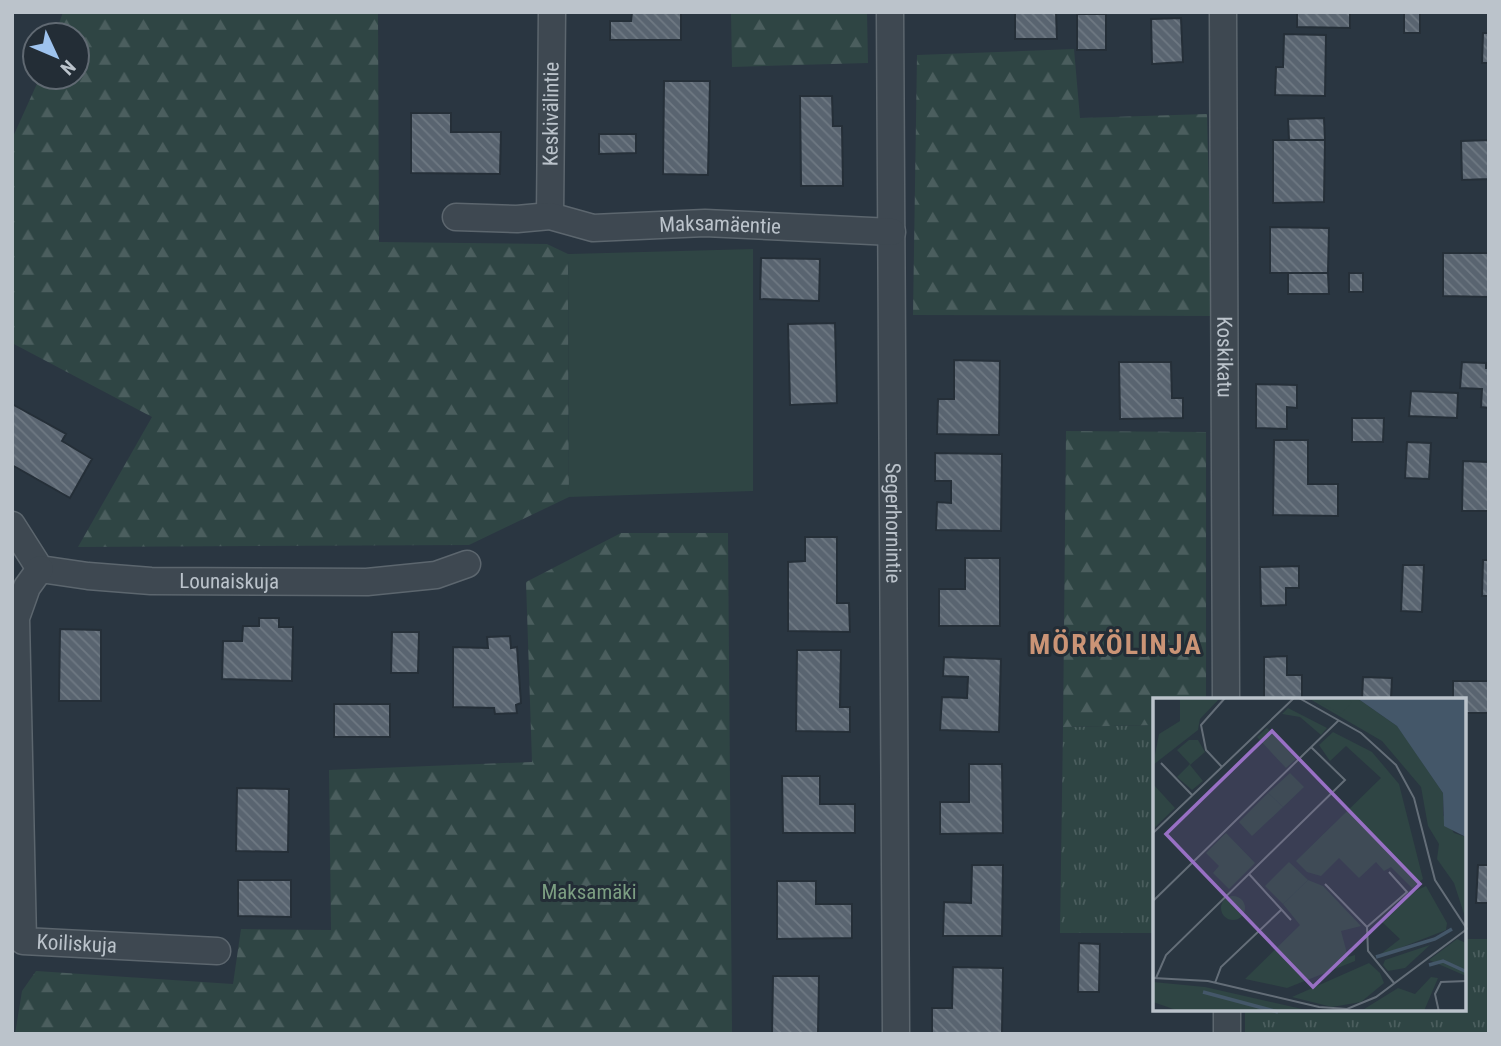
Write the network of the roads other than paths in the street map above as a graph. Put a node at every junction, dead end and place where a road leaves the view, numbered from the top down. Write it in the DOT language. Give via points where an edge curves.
graph roads {
  1 [pos="552,12"];
  2 [pos="891,12"];
  3 [pos="1223,12"];
  4 [pos="550,215"];
  5 [pos="456,217"];
  6 [pos="892,232"];
  7 [pos="12,525"];
  8 [pos="467,564"];
  9 [pos="40,569"];
  10 [pos="1226,698"];
  11 [pos="217,951"];
  12 [pos="1227,1011"];
  13 [pos="895,1034"];
  14 [pos="1227,1034"];
  1 -- 4 [label="street, Keskivälintie"];
  2 -- 6 [label="street, Segerhornintie"];
  3 -- 10 [label="street, Koskikatu"];
  4 -- 5 [label="street"];
  4 -- 6 [label="street, Maksamäentie" via="593,228 705,223"];
  6 -- 13 [label="street, Segerhornintie"];
  7 -- 9 [label="street"];
  8 -- 9 [label="street, Lounaiskuja" via="436,576 367,582 151,581"];
  9 -- 11 [label="street, Koiliskuja" via="27,587 16,618 23,941"];
  12 -- 14 [label="street"];
}
